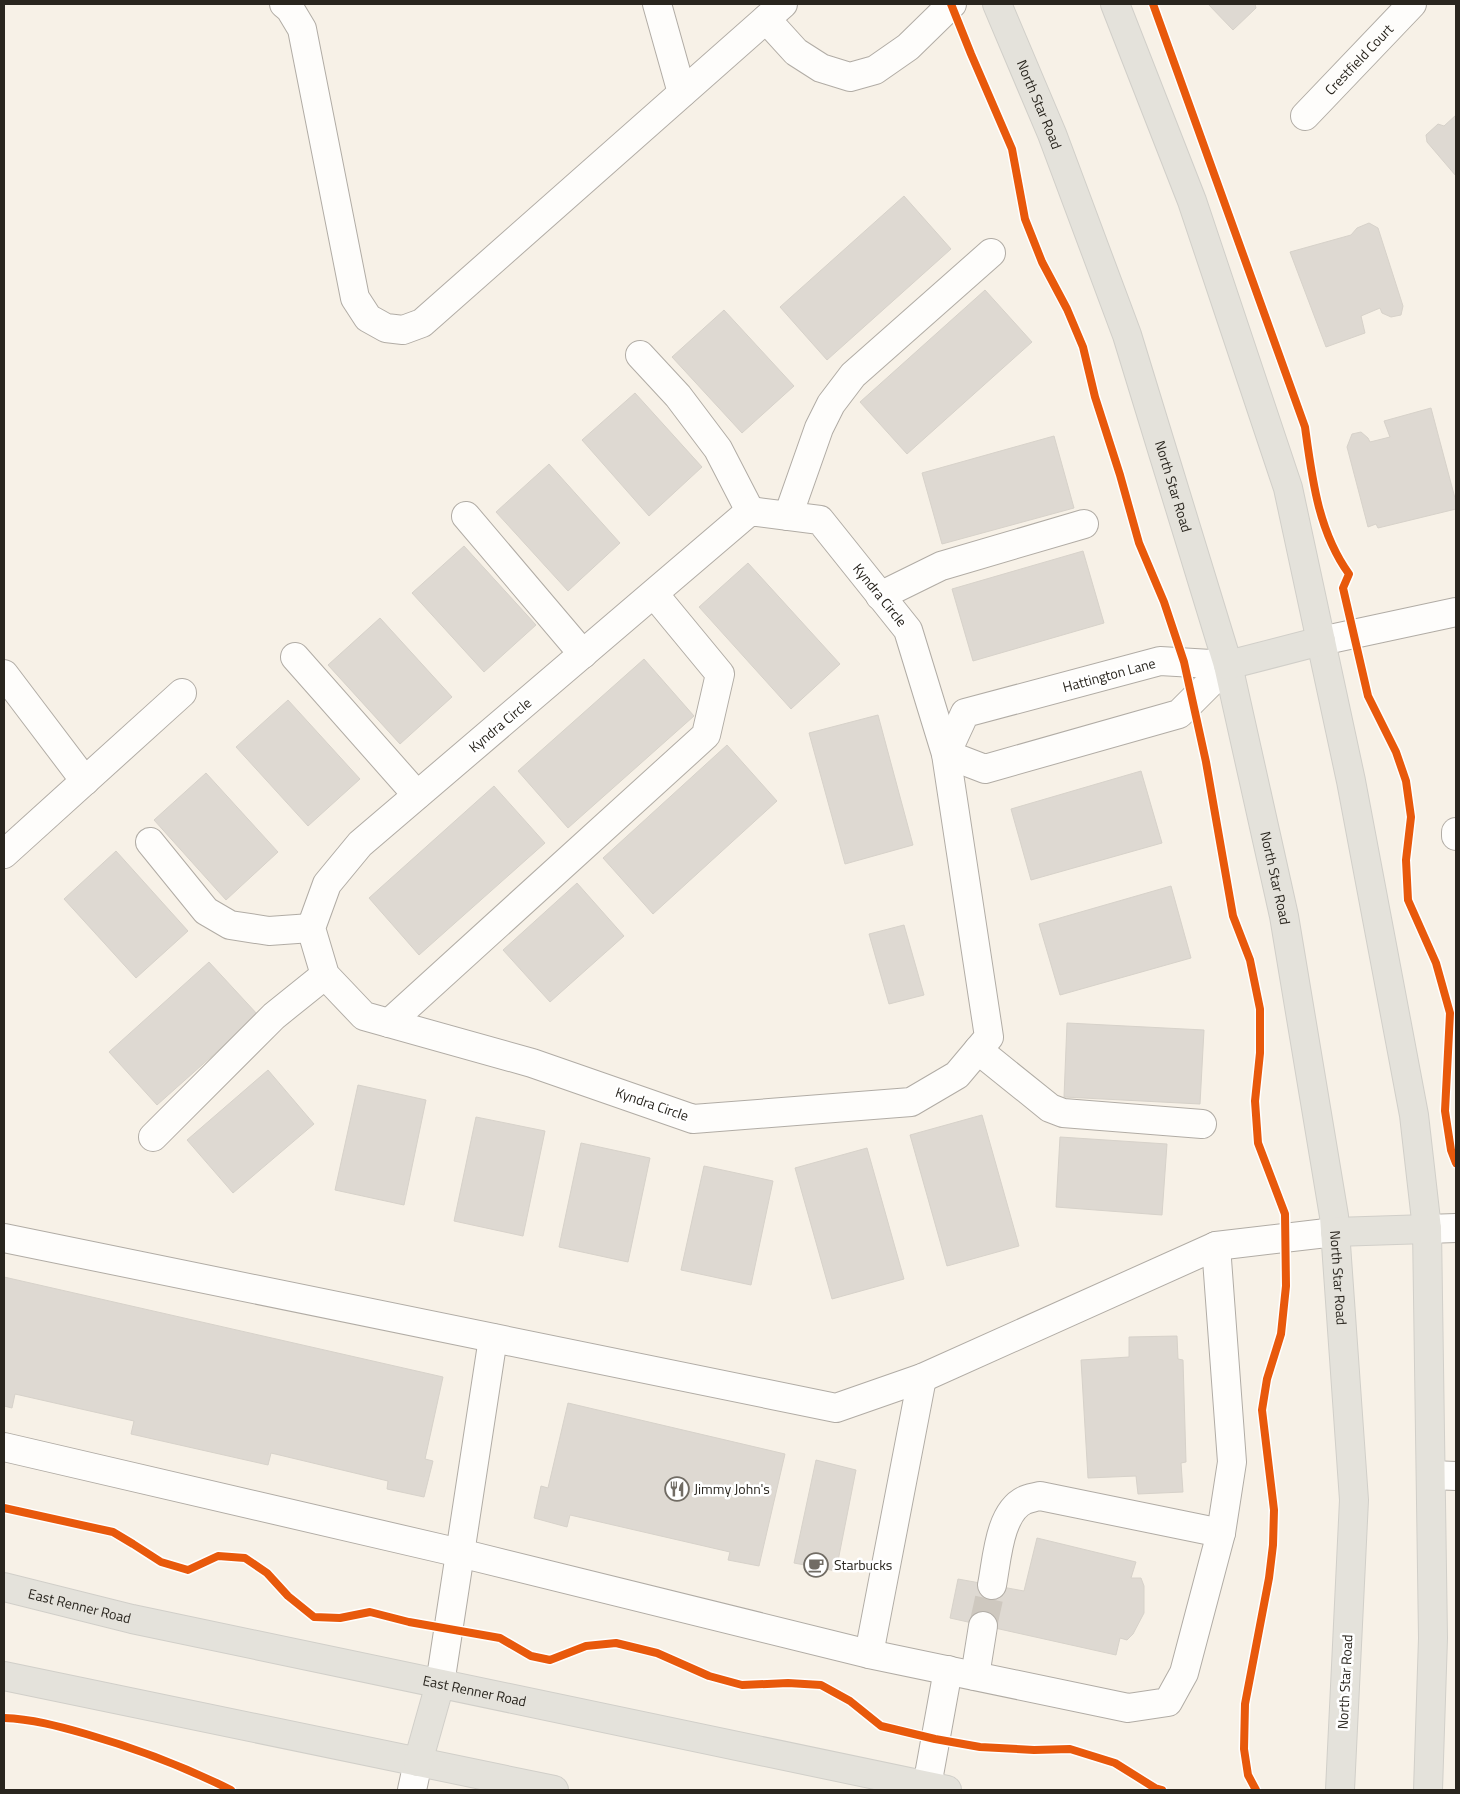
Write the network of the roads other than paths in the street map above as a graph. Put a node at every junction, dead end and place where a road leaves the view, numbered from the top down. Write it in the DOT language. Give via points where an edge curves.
graph roads {
  1 [pos="657,4"];
  2 [pos="952,4"];
  3 [pos="997,4"];
  4 [pos="1115,4"];
  5 [pos="295,6"];
  6 [pos="1397,9"];
  7 [pos="775,11"];
  8 [pos="682,93"];
  9 [pos="1305,116"];
  10 [pos="991,254"];
  11 [pos="640,355"];
  12 [pos="750,511"];
  13 [pos="466,516"];
  14 [pos="788,516"];
  15 [pos="1084,524"];
  16 [pos="654,594"];
  17 [pos="880,596"];
  18 [pos="1456,612"];
  19 [pos="1321,641"];
  20 [pos="583,654"];
  21 [pos="295,657"];
  22 [pos="1228,665"];
  23 [pos="4,674"];
  24 [pos="182,693"];
  25 [pos="946,754"];
  26 [pos="84,781"];
  27 [pos="417,795"];
  28 [pos="1456,832"];
  29 [pos="1456,836"];
  30 [pos="150,842"];
  31 [pos="4,854"];
  32 [pos="311,928"];
  33 [pos="325,975"];
  34 [pos="388,1023"];
  35 [pos="978,1050"];
  36 [pos="1202,1124"];
  37 [pos="153,1137"];
  38 [pos="1456,1228"];
  39 [pos="1427,1229"];
  40 [pos="1335,1232"];
  41 [pos="4,1238"];
  42 [pos="1216,1246"];
  43 [pos="493,1338"];
  44 [pos="922,1378"];
  45 [pos="4,1446"];
  46 [pos="1444,1476"];
  47 [pos="1221,1533"];
  48 [pos="460,1553"];
  49 [pos="992,1584"];
  50 [pos="4,1587"];
  51 [pos="983,1626"];
  52 [pos="869,1654"];
  53 [pos="948,1670"];
  54 [pos="4,1676"];
  55 [pos="975,1676"];
  56 [pos="440,1684"];
  57 [pos="418,1762"];
  58 [pos="937,1788"];
  59 [pos="412,1790"];
  60 [pos="554,1790"];
  61 [pos="1340,1790"];
  62 [pos="1428,1790"];
  1 -- 8 [label="street"];
  2 -- 7 [label="street" via="908,47 874,70 850,77 821,68 796,52"];
  3 -- 22 [label="main road, North Star Road" via="1052,134 1126,335"];
  4 -- 19 [label="main road" via="1192,201 1288,488"];
  5 -- 8 [label="street" via="355,298 368,318 386,328 403,330 422,323"];
  6 -- 9 [label="street, Crestfield Court"];
  7 -- 8 [label="street"];
  10 -- 14 [label="street" via="853,375 831,404 819,428"];
  11 -- 12 [label="street" via="678,396 718,449"];
  12 -- 14 [label="street, Kyndra Circle"];
  12 -- 16 [label="street, Kyndra Circle"];
  13 -- 20 [label="street"];
  14 -- 17 [label="street, Kyndra Circle" via="820,520"];
  15 -- 17 [label="street" via="941,566"];
  16 -- 20 [label="street, Kyndra Circle"];
  16 -- 34 [label="street" via="720,674 706,735"];
  17 -- 25 [label="street, Kyndra Circle" via="908,630"];
  18 -- 19 [label="street"];
  19 -- 22 [label="main road"];
  19 -- 39 [label="main road" via="1414,1115"];
  20 -- 27 [label="street, Kyndra Circle"];
  21 -- 27 [label="street"];
  22 -- 25 [label="street" via="1179,714 985,769"];
  22 -- 25 [label="street, Hattington Lane" via="1160,661 965,713"];
  22 -- 40 [label="main road, North Star Road" via="1284,916"];
  23 -- 26 [label="street"];
  24 -- 26 [label="street"];
  25 -- 35 [label="street, Kyndra Circle" via="989,1037"];
  26 -- 31 [label="street"];
  27 -- 32 [label="street, Kyndra Circle" via="360,844 327,884"];
  28 -- 29 [label="street"];
  30 -- 32 [label="street" via="206,911 230,925 269,931"];
  32 -- 33 [label="street, Kyndra Circle"];
  33 -- 34 [label="street, Kyndra Circle" via="364,1016"];
  33 -- 37 [label="street" via="274,1016"];
  34 -- 35 [label="street, Kyndra Circle" via="532,1064 693,1119 911,1102 957,1075"];
  35 -- 36 [label="street" via="1050,1108 1063,1113"];
  38 -- 39 [label="street"];
  39 -- 40 [label="main road"];
  39 -- 46 [label="main road"];
  40 -- 42 [label="street"];
  40 -- 61 [label="main road, North Star Road" via="1354,1500"];
  41 -- 43 [label="street"];
  42 -- 44 [label="street"];
  42 -- 47 [label="street" via="1232,1462"];
  43 -- 44 [label="street" via="836,1408"];
  43 -- 48 [label="street"];
  44 -- 52 [label="street"];
  45 -- 48 [label="street"];
  46 -- 62 [label="main road"];
  47 -- 49 [label="street" via="1040,1496 1024,1500 1011,1512 1004,1526"];
  47 -- 55 [label="street" via="1184,1673 1168,1702 1128,1708"];
  48 -- 52 [label="street"];
  48 -- 56 [label="street"];
  50 -- 56 [label="main road, East Renner Road" via="132,1619"];
  51 -- 55 [label="street"];
  52 -- 53 [label="street"];
  53 -- 55 [label="street"];
  53 -- 58 [label="street"];
  54 -- 57 [label="main road"];
  56 -- 57 [label="main road"];
  56 -- 58 [label="main road, East Renner Road"];
  57 -- 59 [label="street"];
  57 -- 60 [label="main road"];
}
